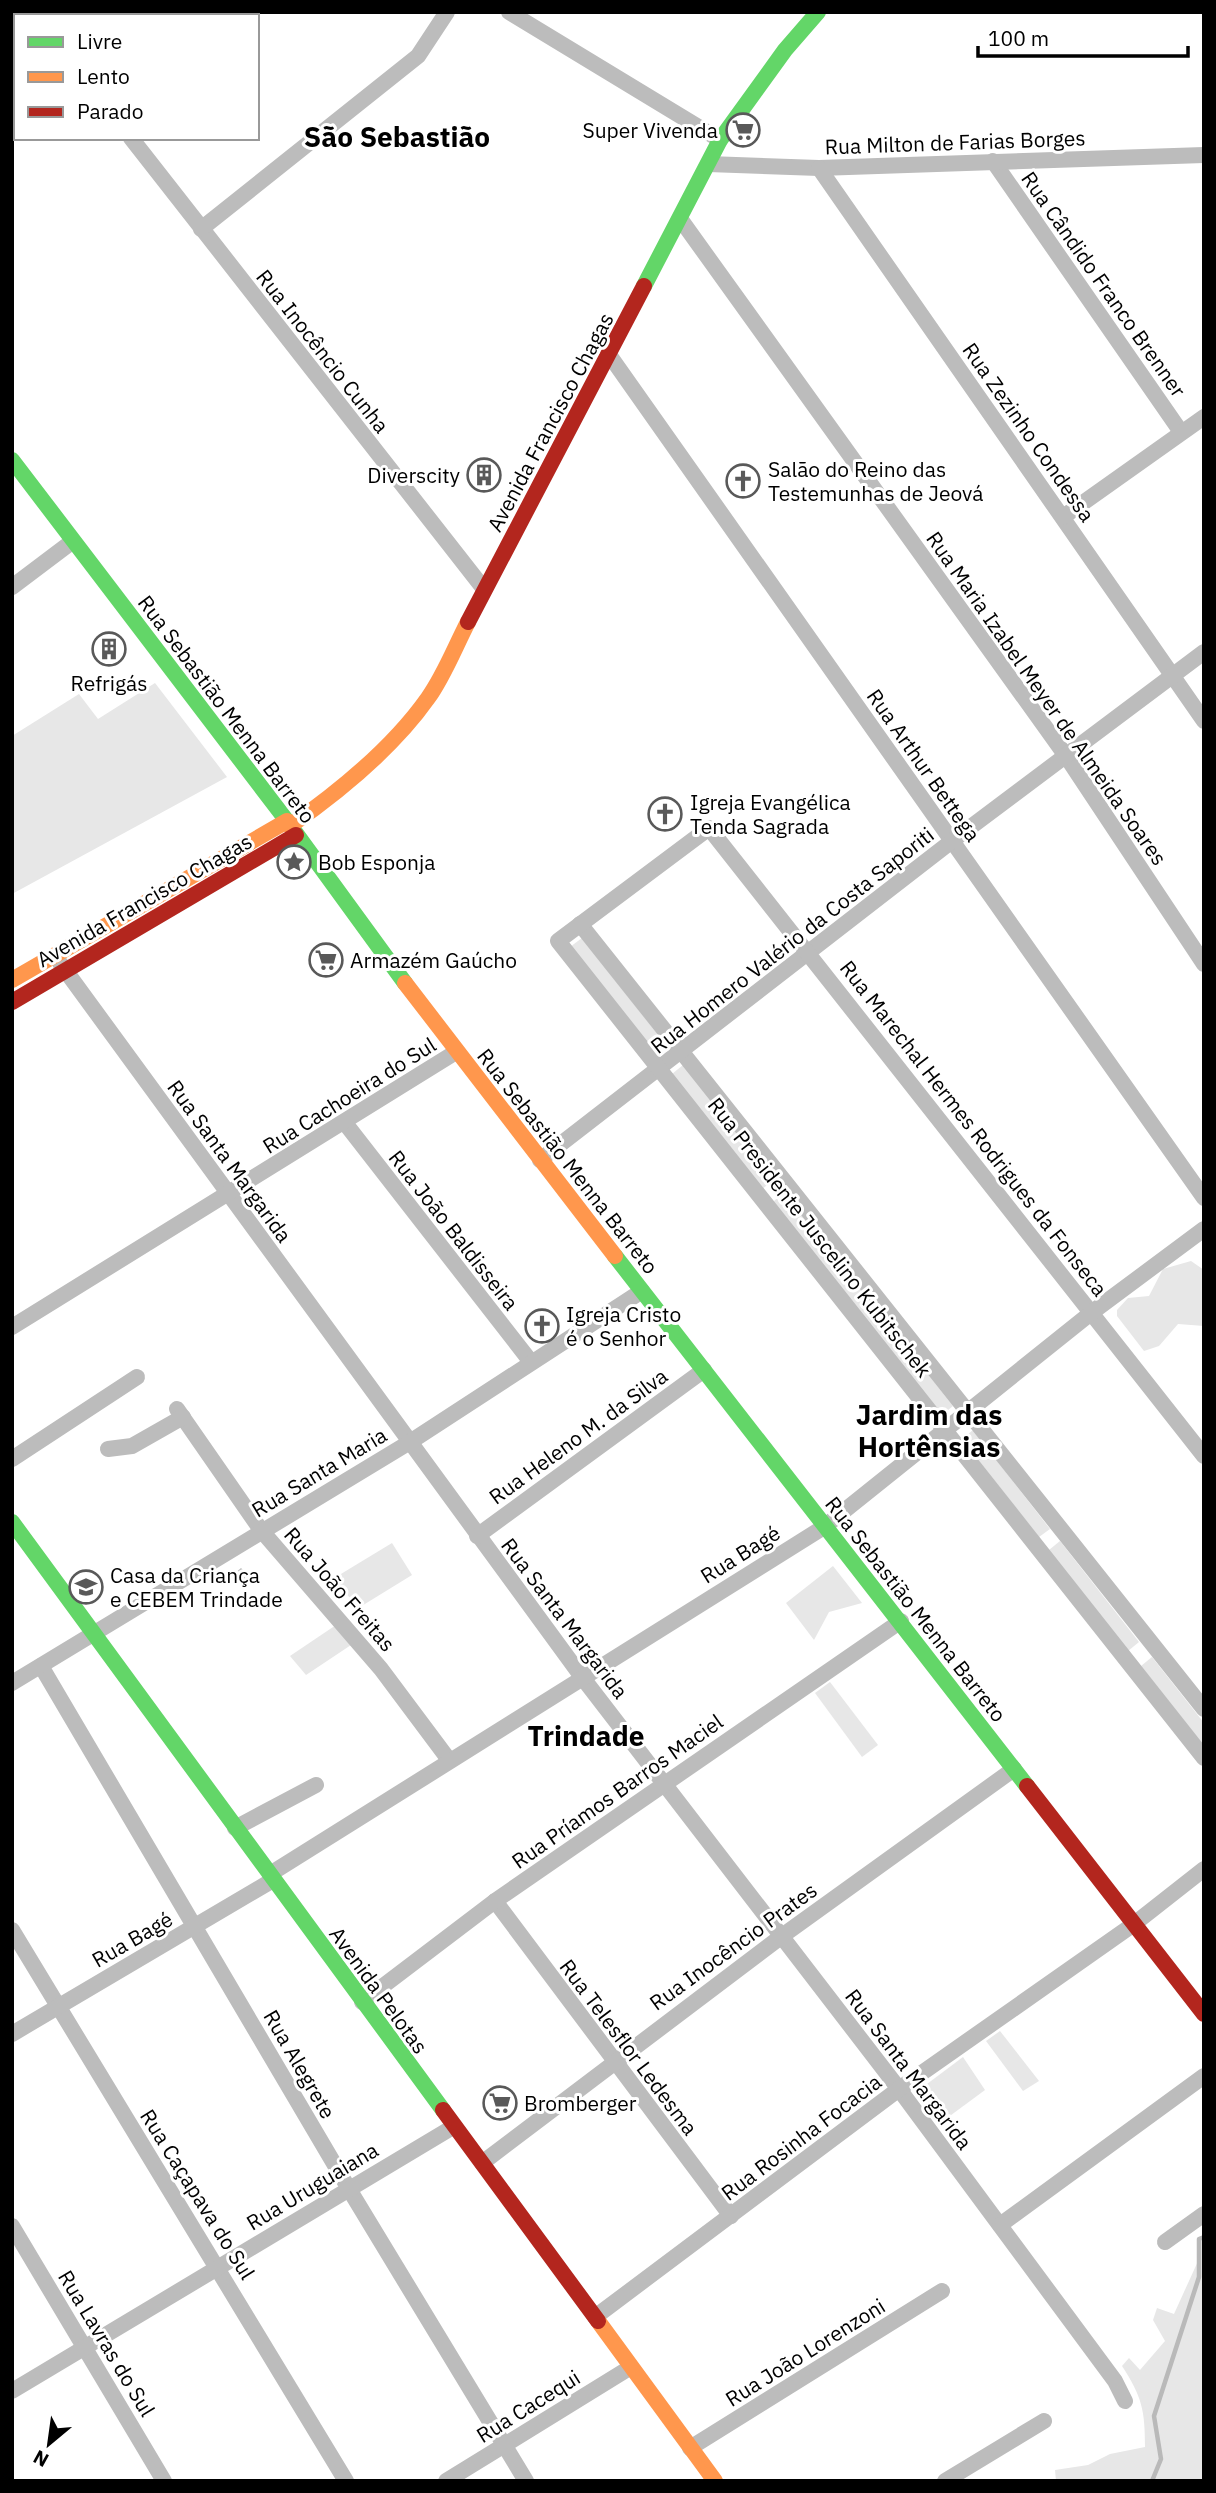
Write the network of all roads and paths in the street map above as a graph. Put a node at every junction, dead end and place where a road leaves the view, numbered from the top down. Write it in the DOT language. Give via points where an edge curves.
graph roads {
  1 [pos="447,12"];
  2 [pos="509,12"];
  3 [pos="818,12"];
  4 [pos="133,140"];
  5 [pos="720,140"];
  6 [pos="1203,155"];
  7 [pos="993,161"];
  8 [pos="708,164"];
  9 [pos="819,168"];
  10 [pos="681,220"];
  11 [pos="201,229"];
  12 [pos="610,356"];
  13 [pos="1204,417"];
  14 [pos="1181,432"];
  15 [pos="12,460"];
  16 [pos="1063,517"];
  17 [pos="73,541"];
  18 [pos="12,587"];
  19 [pos="484,589"];
  20 [pos="1204,652"];
  21 [pos="1173,676"];
  22 [pos="1204,721"];
  23 [pos="1066,756"];
  24 [pos="291,827"];
  25 [pos="952,841"];
  26 [pos="580,924"];
  27 [pos="809,953"];
  28 [pos="55,956"];
  29 [pos="1204,964"];
  30 [pos="65,971"];
  31 [pos="12,980"];
  32 [pos="12,1002"];
  33 [pos="457,1052"];
  34 [pos="682,1053"];
  35 [pos="660,1070"];
  36 [pos="345,1123"];
  37 [pos="540,1160"];
  38 [pos="784,1181"];
  39 [pos="229,1195"];
  40 [pos="1204,1198"];
  41 [pos="763,1199"];
  42 [pos="1204,1229"];
  43 [pos="642,1291"];
  44 [pos="1091,1312"];
  45 [pos="12,1327"];
  46 [pos="531,1363"];
  47 [pos="704,1370"];
  48 [pos="137,1377"];
  49 [pos="968,1412"];
  50 [pos="947,1431"];
  51 [pos="411,1442"];
  52 [pos="108,1449"];
  53 [pos="1204,1456"];
  54 [pos="12,1459"];
  55 [pos="12,1522"];
  56 [pos="824,1527"];
  57 [pos="261,1530"];
  58 [pos="1062,1530"];
  59 [pos="477,1536"];
  60 [pos="1039,1549"];
  61 [pos="901,1621"];
  62 [pos="91,1634"];
  63 [pos="1152,1643"];
  64 [pos="1129,1662"];
  65 [pos="41,1666"];
  66 [pos="582,1677"];
  67 [pos="12,1683"];
  68 [pos="1204,1709"];
  69 [pos="1204,1758"];
  70 [pos="449,1760"];
  71 [pos="1014,1769"];
  72 [pos="664,1783"];
  73 [pos="316,1785"];
  74 [pos="234,1828"];
  75 [pos="1204,1869"];
  76 [pos="272,1877"];
  77 [pos="495,1901"];
  78 [pos="1134,1924"];
  79 [pos="196,1926"];
  80 [pos="12,1930"];
  81 [pos="782,1936"];
  82 [pos="362,2002"];
  83 [pos="58,2007"];
  84 [pos="1204,2014"];
  85 [pos="12,2034"];
  86 [pos="612,2062"];
  87 [pos="1204,2076"];
  88 [pos="899,2089"];
  89 [pos="453,2127"];
  90 [pos="482,2163"];
  91 [pos="349,2189"];
  92 [pos="1204,2214"];
  93 [pos="731,2216"];
  94 [pos="1000,2225"];
  95 [pos="12,2226"];
  96 [pos="1165,2242"];
  97 [pos="218,2266"];
  98 [pos="942,2291"];
  99 [pos="594,2317"];
  100 [pos="86,2348"];
  101 [pos="631,2367"];
  102 [pos="12,2391"];
  103 [pos="1125,2401"];
  104 [pos="1044,2421"];
  105 [pos="505,2446"];
  106 [pos="690,2448"];
  107 [pos="164,2481"];
  108 [pos="346,2481"];
  109 [pos="446,2481"];
  110 [pos="526,2481"];
  111 [pos="715,2481"];
  112 [pos="945,2481"];
  1 -- 11 [label="street" via="418,55"];
  2 -- 5 [label="street"];
  3 -- 5 [label="main road, Avenida Francisco Chagas"];
  4 -- 11 [label="street, Rua Inocêncio Cunha"];
  5 -- 8 [label="main road, Avenida Francisco Chagas"];
  6 -- 7 [label="street, Rua Milton de Farias Borges"];
  7 -- 9 [label="street, Rua Milton de Farias Borges"];
  7 -- 14 [label="street, Rua Cândido Franco Brenner"];
  8 -- 9 [label="street, Rua Milton de Farias Borges"];
  8 -- 10 [label="main road, Avenida Francisco Chagas"];
  9 -- 16 [label="street, Rua Zezinho Condessa"];
  10 -- 12 [label="main road, Avenida Francisco Chagas"];
  10 -- 23 [label="street, Rua Maria Izabel Meyer de Almeida Soares"];
  11 -- 19 [label="street, Rua Inocêncio Cunha"];
  12 -- 19 [label="main road, Avenida Francisco Chagas"];
  12 -- 25 [label="street, Rua Arthur Bettega"];
  13 -- 14 [label="street"];
  14 -- 16 [label="street"];
  15 -- 17 [label="main road, Rua Sebastião Menna Barreto"];
  16 -- 21 [label="street, Rua Zezinho Condessa"];
  17 -- 18 [label="street"];
  17 -- 24 [label="main road, Rua Sebastião Menna Barreto"];
  19 -- 24 [label="main road, Avenida Francisco Chagas" via="440,678 411,720 347,782"];
  20 -- 21 [label="street, Rua Homero Valério da Costa Saporiti"];
  21 -- 22 [label="street, Rua Zezinho Condessa"];
  21 -- 23 [label="street, Rua Homero Valério da Costa Saporiti"];
  23 -- 25 [label="street, Rua Homero Valério da Costa Saporiti"];
  23 -- 29 [label="street, Rua Maria Izabel Meyer de Almeida Soares"];
  24 -- 28 [label="main road, Avenida Francisco Chagas"];
  24 -- 30 [label="main road, Avenida Francisco Chagas"];
  24 -- 33 [label="main road, Rua Sebastião Menna Barreto"];
  25 -- 27 [label="street, Rua Homero Valério da Costa Saporiti"];
  25 -- 40 [label="street, Rua Arthur Bettega"];
  26 -- 27 [label="street, Rua Marechal Hermes Rodrigues da Fonseca" via="709,828"];
  26 -- 34 [label="street, Rua Presidente Juscelino Kubitschek"];
  26 -- 35 [label="street, Rua Presidente Juscelino Kubitschek" via="558,941"];
  27 -- 34 [label="street, Rua Homero Valério da Costa Saporiti"];
  27 -- 44 [label="street, Rua Marechal Hermes Rodrigues da Fonseca"];
  28 -- 30 [label="street, Rua Santa Margarida"];
  28 -- 31 [label="main road, Avenida Francisco Chagas"];
  30 -- 32 [label="main road, Avenida Francisco Chagas"];
  30 -- 39 [label="street, Rua Santa Margarida"];
  33 -- 36 [label="street, Rua Cachoeira do Sul"];
  33 -- 37 [label="main road, Rua Sebastião Menna Barreto"];
  34 -- 35 [label="street, Rua Homero Valério da Costa Saporiti"];
  34 -- 38 [label="street, Rua Presidente Juscelino Kubitschek"];
  35 -- 37 [label="street, Rua Homero Valério da Costa Saporiti"];
  35 -- 41 [label="street, Rua Presidente Juscelino Kubitschek"];
  36 -- 39 [label="street, Rua Cachoeira do Sul"];
  36 -- 46 [label="street, Rua João Baldisseira"];
  37 -- 43 [label="main road, Rua Sebastião Menna Barreto"];
  38 -- 41 [label="street"];
  38 -- 49 [label="street, Rua Presidente Juscelino Kubitschek"];
  39 -- 45 [label="street, Rua Cachoeira do Sul"];
  39 -- 51 [label="street, Rua Santa Margarida"];
  41 -- 50 [label="street, Rua Presidente Juscelino Kubitschek"];
  42 -- 44 [label="street, Rua Bagé"];
  43 -- 46 [label="street, Rua Santa Maria"];
  43 -- 47 [label="main road, Rua Sebastião Menna Barreto"];
  44 -- 49 [label="street, Rua Bagé"];
  44 -- 53 [label="street, Rua Marechal Hermes Rodrigues da Fonseca"];
  46 -- 51 [label="street, Rua Santa Maria"];
  47 -- 56 [label="main road, Rua Sebastião Menna Barreto"];
  47 -- 59 [label="street, Rua Heleno M. da Silva"];
  48 -- 54 [label="street"];
  49 -- 50 [label="street, Rua Bagé"];
  49 -- 58 [label="street, Rua Presidente Juscelino Kubitschek"];
  50 -- 56 [label="street, Rua Bagé"];
  50 -- 60 [label="street, Rua Presidente Juscelino Kubitschek"];
  51 -- 57 [label="street, Rua Santa Maria"];
  51 -- 59 [label="street, Rua Santa Margarida"];
  52 -- 57 [label="street, Rua João Freitas" via="132,1446 180,1413"];
  55 -- 62 [label="main road, Avenida Pelotas"];
  56 -- 61 [label="main road, Rua Sebastião Menna Barreto"];
  56 -- 66 [label="street, Rua Bagé"];
  57 -- 62 [label="street, Rua Santa Maria"];
  57 -- 70 [label="street, Rua João Freitas" via="373,1659"];
  58 -- 60 [label="street"];
  58 -- 63 [label="street, Rua Presidente Juscelino Kubitschek"];
  59 -- 66 [label="street, Rua Santa Margarida"];
  60 -- 64 [label="street, Rua Presidente Juscelino Kubitschek"];
  61 -- 71 [label="main road, Rua Sebastião Menna Barreto"];
  61 -- 72 [label="street, Rua Príamos Barros Maciel"];
  62 -- 65 [label="street, Rua Santa Maria"];
  62 -- 74 [label="main road, Avenida Pelotas"];
  63 -- 64 [label="street"];
  63 -- 68 [label="street, Rua Presidente Juscelino Kubitschek"];
  64 -- 69 [label="street, Rua Presidente Juscelino Kubitschek"];
  65 -- 67 [label="street, Rua Santa Maria"];
  65 -- 79 [label="street, Rua Alegrete"];
  66 -- 70 [label="street, Rua Bagé"];
  66 -- 72 [label="street, Rua Santa Margarida"];
  70 -- 76 [label="street, Rua Bagé"];
  71 -- 78 [label="main road, Rua Sebastião Menna Barreto"];
  71 -- 81 [label="street, Rua Inocêncio Prates"];
  72 -- 77 [label="street, Rua Príamos Barros Maciel"];
  72 -- 81 [label="street, Rua Santa Margarida"];
  73 -- 74 [label="street"];
  74 -- 76 [label="main road, Avenida Pelotas"];
  75 -- 78 [label="street, Rua Rosinha Focacia"];
  76 -- 79 [label="street, Rua Bagé"];
  76 -- 82 [label="main road, Avenida Pelotas"];
  77 -- 82 [label="street, Rua Príamos Barros Maciel"];
  77 -- 86 [label="street, Rua Telesflor Ledesma"];
  78 -- 84 [label="main road, Rua Sebastião Menna Barreto"];
  78 -- 88 [label="street, Rua Rosinha Focacia"];
  79 -- 83 [label="street, Rua Bagé"];
  79 -- 91 [label="street, Rua Alegrete"];
  80 -- 83 [label="street, Rua Caçapava do Sul"];
  81 -- 86 [label="street, Rua Inocêncio Prates"];
  81 -- 88 [label="street, Rua Santa Margarida"];
  82 -- 89 [label="main road, Avenida Pelotas"];
  83 -- 85 [label="street, Rua Bagé"];
  83 -- 97 [label="street, Rua Caçapava do Sul"];
  86 -- 90 [label="street, Rua Inocêncio Prates"];
  86 -- 93 [label="street, Rua Telesflor Ledesma"];
  87 -- 94 [label="street"];
  88 -- 93 [label="street, Rua Rosinha Focacia"];
  88 -- 94 [label="street, Rua Santa Margarida"];
  89 -- 90 [label="main road, Avenida Pelotas"];
  89 -- 91 [label="street, Rua Uruguaiana"];
  90 -- 99 [label="main road, Avenida Pelotas"];
  91 -- 97 [label="street, Rua Uruguaiana"];
  91 -- 105 [label="street, Rua Alegrete"];
  92 -- 96 [label="street"];
  93 -- 99 [label="street, Rua Rosinha Focacia"];
  94 -- 103 [label="street, Rua Santa Margarida"];
  95 -- 100 [label="street, Rua Lavras do Sul"];
  97 -- 100 [label="street, Rua Uruguaiana"];
  97 -- 108 [label="street, Rua Caçapava do Sul"];
  98 -- 106 [label="street, Rua João Lorenzoni"];
  99 -- 101 [label="main road, Avenida Pelotas"];
  100 -- 102 [label="street, Rua Uruguaiana"];
  100 -- 107 [label="street, Rua Lavras do Sul"];
  101 -- 105 [label="street, Rua Cacequi"];
  101 -- 106 [label="main road, Avenida Pelotas"];
  104 -- 112 [label="street"];
  105 -- 109 [label="street, Rua Cacequi"];
  105 -- 110 [label="street, Rua Alegrete"];
  106 -- 111 [label="main road, Avenida Pelotas"];
}
